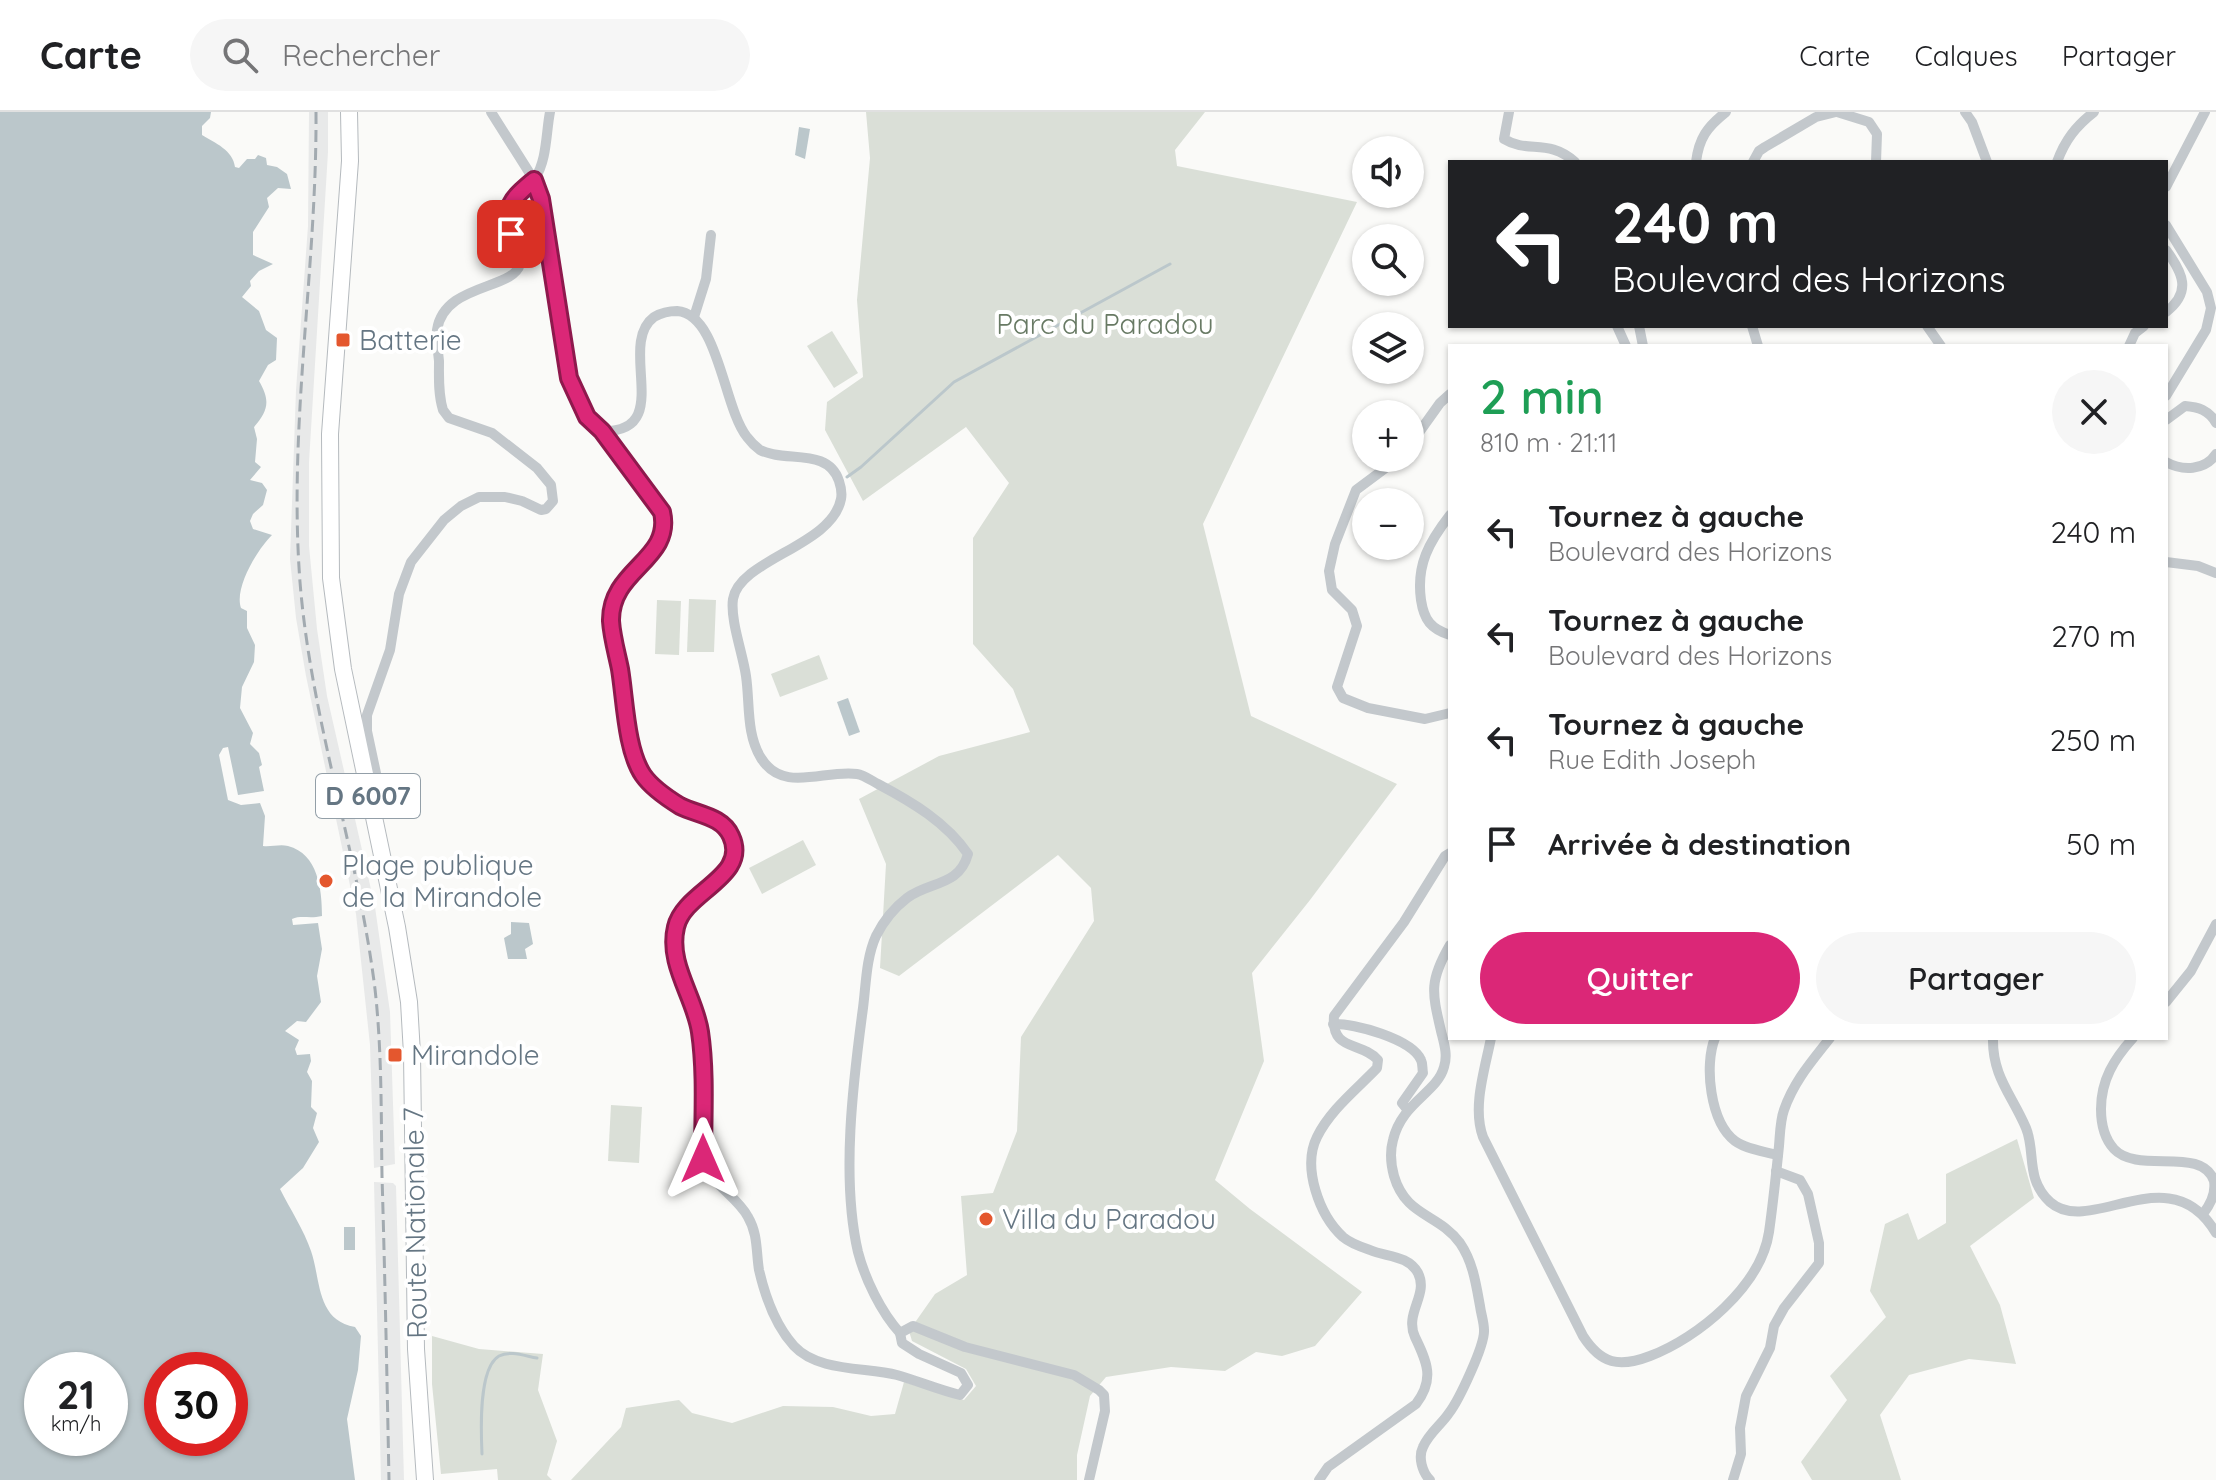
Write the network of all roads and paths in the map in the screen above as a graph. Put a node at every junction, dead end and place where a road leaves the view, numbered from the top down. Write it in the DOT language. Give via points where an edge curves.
graph roads {
  1 [pos="342,112"];
  2 [pos="349,112"];
  3 [pos="491,112"];
  4 [pos="550,112"];
  5 [pos="1509,112"];
  6 [pos="1726,112"];
  7 [pos="1837,112"];
  8 [pos="1965,112"];
  9 [pos="2094,112"];
  10 [pos="2205,112"];
  11 [pos="1573,160"];
  12 [pos="1696,160"];
  13 [pos="1754,160"];
  14 [pos="1876,160"];
  15 [pos="1986,160"];
  16 [pos="2058,160"];
  17 [pos="534,180"];
  18 [pos="2168,183"];
  19 [pos="2168,228"];
  20 [pos="711,235"];
  21 [pos="2168,253"];
  22 [pos="2168,310"];
  23 [pos="694,317"];
  24 [pos="2141,328"];
  25 [pos="2130,344"];
  26 [pos="2168,393"];
  27 [pos="1448,396"];
  28 [pos="2168,419"];
  29 [pos="2216,423"];
  30 [pos="1424,425"];
  31 [pos="602,431"];
  32 [pos="2216,454"];
  33 [pos="2168,463"];
  34 [pos="1380,472"];
  35 [pos="1448,518"];
  36 [pos="2168,562"];
  37 [pos="2216,573"];
  38 [pos="1448,634"];
  39 [pos="1448,713"];
  40 [pos="369,802"];
  41 [pos="1448,854"];
  42 [pos="2216,924"];
  43 [pos="1448,948"];
  44 [pos="2168,1000"];
  45 [pos="1333,1024"];
  46 [pos="1491,1040"];
  47 [pos="1714,1040"];
  48 [pos="1828,1040"];
  49 [pos="1993,1040"];
  50 [pos="2131,1040"];
  51 [pos="1407,1109"];
  52 [pos="1778,1155"];
  53 [pos="1776,1171"];
  54 [pos="2203,1214"];
  55 [pos="2216,1233"];
  56 [pos="900,1333"];
  57 [pos="418,1480"];
  58 [pos="424,1480"];
  59 [pos="1089,1480"];
  60 [pos="1319,1480"];
  61 [pos="1430,1480"];
  62 [pos="1733,1480"];
  1 -- 57 [label="main road, D 6007" via="327,395 325,579 337,670 403,1003"];
  2 -- 40 [label="main road, Route Nationale 7 / D 6007" via="329,534 343,669"];
  3 -- 17 [label="street"];
  4 -- 17 [label="street"];
  5 -- 11 [label="street" via="1504,139 1516,147 1550,147"];
  6 -- 12 [label="street" via="1707,126"];
  7 -- 13 [label="street" via="1816,117 1759,151"];
  7 -- 14 [label="street" via="1869,122 1877,134"];
  8 -- 15 [label="street"];
  9 -- 16 [label="street" via="2076,125"];
  10 -- 18 [label="street"];
  17 -- 31 [label="street" via="569,378 587,417"];
  17 -- 40 [label="street" via="510,204 506,217 519,252 514,274 463,295 445,310 437,329 440,402 449,418 492,433 537,468 551,485 553,501 541,510 505,497 479,497 444,520 411,562 399,594 390,650 367,715 380,792"];
  19 -- 26 [label="street" via="2207,292 2211,308 2206,330"];
  20 -- 23 [label="street" via="706,279"];
  21 -- 22 [label="street" via="2183,285 2180,298"];
  23 -- 31 [label="street" via="672,311 647,323 640,338 641,406 631,422"];
  23 -- 56 [label="street" via="703,326 746,436 759,449 831,467 841,487 834,515 819,531 762,567 734,594 750,726 761,758 790,779 858,774 906,799 957,838 968,854 955,876 908,897 892,913 876,937 868,965 854,1079 854,1226 862,1266"];
  24 -- 25 [label="street"];
  27 -- 30 [label="street"];
  28 -- 29 [label="street" via="2185,406 2199,408"];
  31 -- 56 [label="street" via="662,512 665,525 650,556 614,595 611,622 633,752 642,775 658,791 718,820 732,836 734,860 682,911 675,928 678,968 698,1018 702,1046 703,1159 711,1177 748,1215 769,1306 795,1347 825,1363 895,1375 960,1395 968,1385 961,1373 902,1343"];
  32 -- 33 [label="street" via="2197,467 2181,469"];
  34 -- 39 [label="street" via="1356,490 1329,571 1332,590 1352,610 1357,626 1337,687 1343,698 1368,708 1425,719"];
  35 -- 38 [label="street" via="1422,561 1418,579 1423,614 1435,630"];
  36 -- 37 [label="street"];
  40 -- 58 [label="main road, Route Nationale 7 / D 6007" via="409,1002"];
  41 -- 45 [label="street"];
  42 -- 44 [label="street" via="2191,971"];
  43 -- 51 [label="street" via="1435,971 1433,998 1445,1066"];
  45 -- 51 [label="street" via="1357,1025 1404,1042 1421,1058 1423,1073 1402,1103"];
  45 -- 60 [label="street" via="1338,1038 1378,1060 1377,1068 1316,1140 1315,1193 1327,1219 1345,1239 1405,1259 1418,1273 1422,1292 1411,1320 1428,1378 1416,1404 1328,1467"];
  46 -- 53 [label="street" via="1479,1105 1480,1131 1595,1354 1618,1364 1665,1351 1732,1301 1755,1269 1769,1236"];
  47 -- 52 [label="street" via="1709,1078 1724,1128 1736,1141"];
  48 -- 52 [label="street" via="1793,1088 1783,1113"];
  49 -- 54 [label="street" via="1999,1080 2028,1133 2030,1163 2050,1202 2069,1212 2160,1197"];
  50 -- 54 [label="street" via="2108,1070 2101,1096 2104,1133 2115,1151 2132,1159 2196,1164 2211,1174 2216,1187"];
  51 -- 61 [label="street" via="1392,1144 1399,1192 1459,1242 1472,1265 1485,1332 1450,1412 1421,1449 1421,1464"];
  52 -- 53 [label="street"];
  53 -- 62 [label="street" via="1800,1180 1808,1194 1819,1263 1774,1326 1770,1348 1746,1396"];
  54 -- 55 [label="street"];
  56 -- 59 [label="street" via="913,1326 965,1347 1074,1375 1099,1390 1105,1411"];
}
